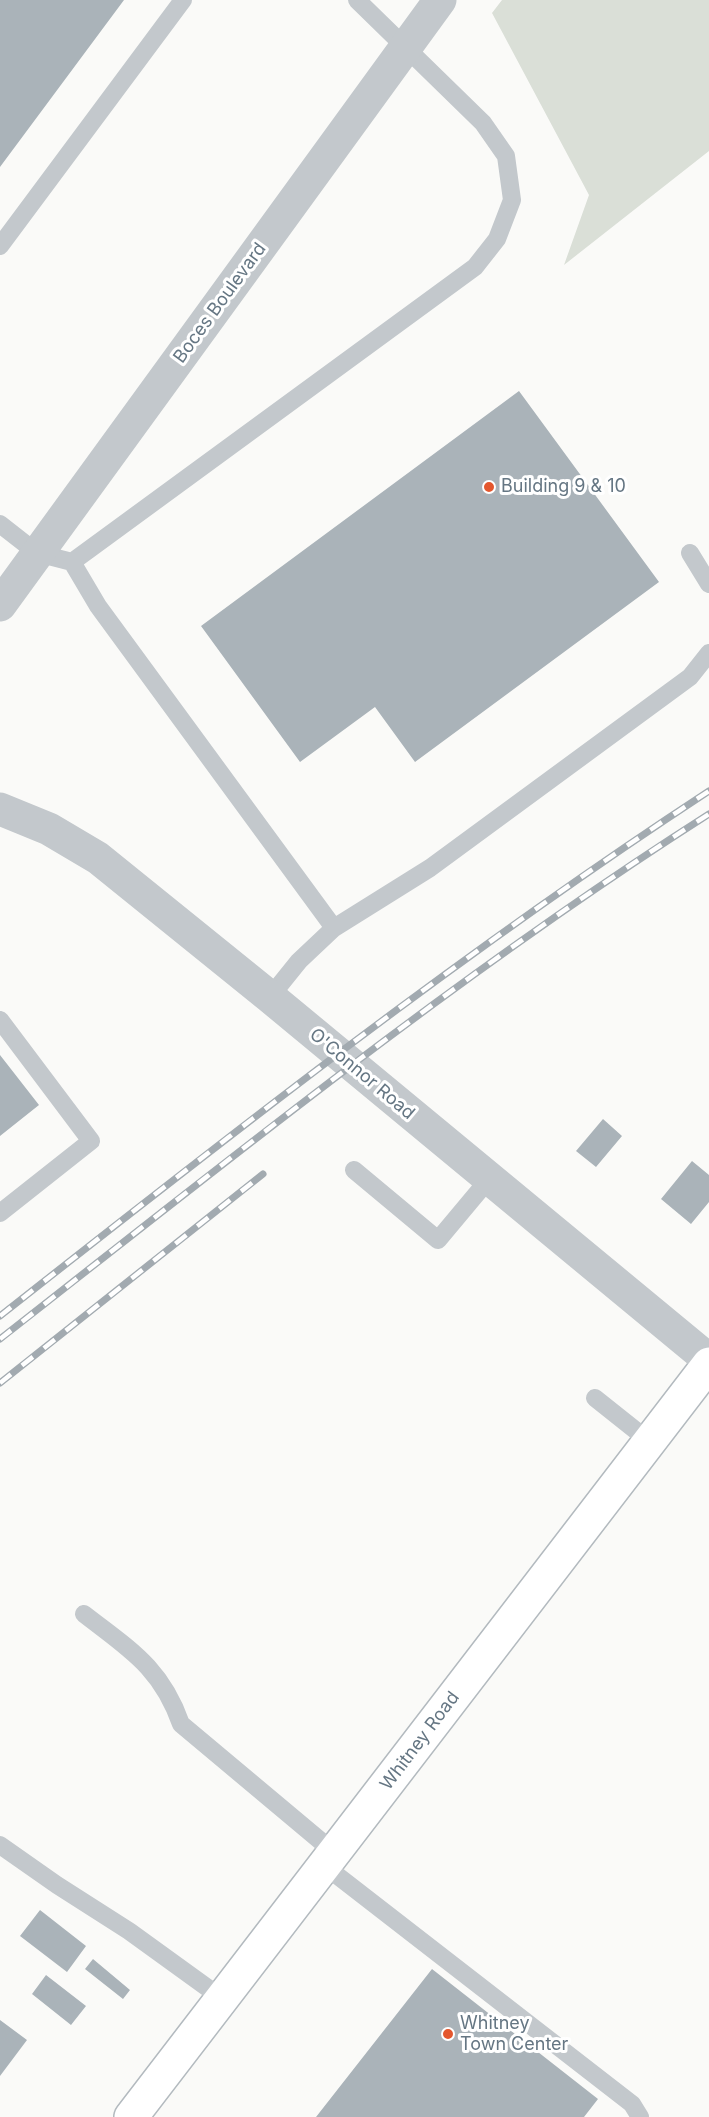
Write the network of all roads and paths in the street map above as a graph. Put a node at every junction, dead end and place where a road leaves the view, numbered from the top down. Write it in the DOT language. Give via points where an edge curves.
graph roads {
  1 [pos="183,0"];
  2 [pos="357,0"];
  3 [pos="440,0"];
  4 [pos="406,49"];
  5 [pos="0,246"];
  6 [pos="0,524"];
  7 [pos="37,553"];
  8 [pos="690,553"];
  9 [pos="72,562"];
  10 [pos="709,584"];
  11 [pos="1,601"];
  12 [pos="709,653"];
  13 [pos="0,808"];
  14 [pos="334,928"];
  15 [pos="270,997"];
  16 [pos="0,1020"];
  17 [pos="354,1170"];
  18 [pos="489,1179"];
  19 [pos="0,1213"];
  20 [pos="709,1362"];
  21 [pos="595,1398"];
  22 [pos="649,1441"];
  23 [pos="84,1614"];
  24 [pos="0,1845"];
  25 [pos="330,1859"];
  26 [pos="223,1999"];
  27 [pos="131,2117"];
  28 [pos="640,2117"];
  1 -- 5 [label="lane"];
  2 -- 4 [label="lane"];
  3 -- 4 [label="street, Boces Boulevard"];
  4 -- 7 [label="street, Boces Boulevard"];
  4 -- 9 [label="lane" via="483,123 506,156 512,200 497,239 475,267"];
  6 -- 7 [label="lane"];
  7 -- 9 [label="lane"];
  7 -- 11 [label="street, Boces Boulevard"];
  8 -- 10 [label="lane"];
  9 -- 14 [label="lane" via="98,606"];
  12 -- 14 [label="lane" via="690,677 430,868"];
  13 -- 15 [label="street, O'Connor Road" via="50,829 98,858"];
  14 -- 15 [label="lane" via="299,961"];
  15 -- 18 [label="street, O'Connor Road"];
  16 -- 19 [label="lane" via="91,1141"];
  17 -- 18 [label="lane" via="438,1240"];
  18 -- 20 [label="street, O'Connor Road"];
  20 -- 22 [label="main road, Whitney Road"];
  21 -- 22 [label="lane"];
  22 -- 25 [label="main road, Whitney Road"];
  23 -- 25 [label="lane" via="154,1672 181,1724"];
  24 -- 26 [label="lane"];
  25 -- 26 [label="main road, Whitney Road"];
  25 -- 28 [label="lane" via="632,2104"];
  26 -- 27 [label="main road, Whitney Road"];
}
